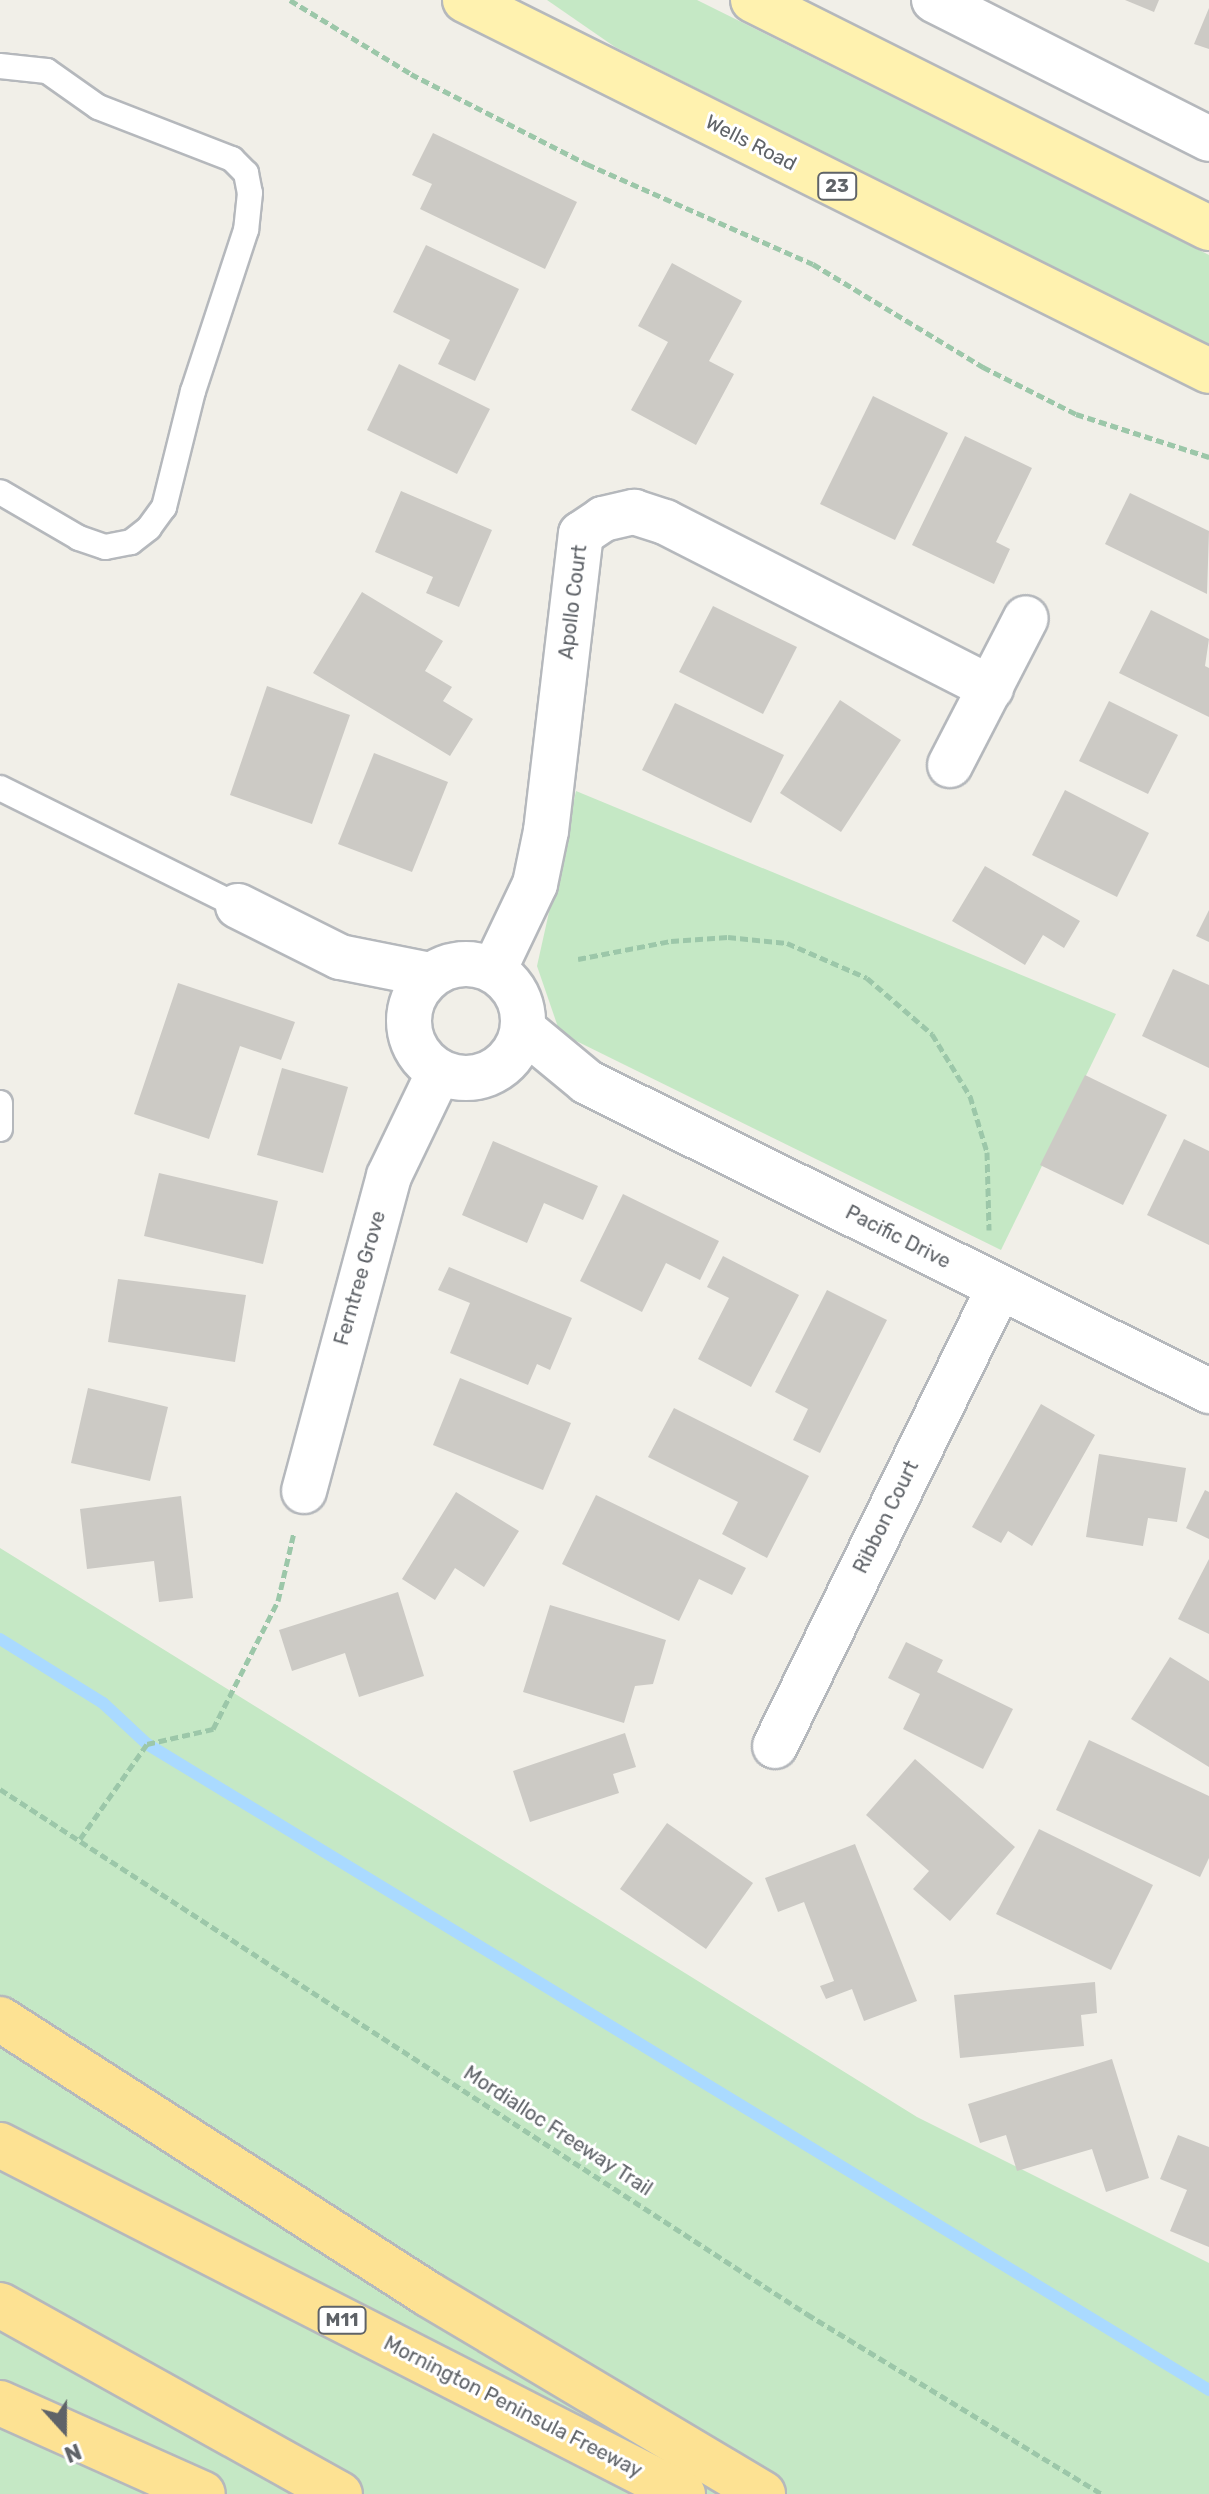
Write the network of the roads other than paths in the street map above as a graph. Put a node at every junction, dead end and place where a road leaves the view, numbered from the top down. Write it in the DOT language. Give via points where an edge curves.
graph roads {
  1 [pos="465,0"];
  2 [pos="753,0"];
  3 [pos="934,0"];
  4 [pos="0,66"];
  5 [pos="1209,139"];
  6 [pos="1209,228"];
  7 [pos="1209,371"];
  8 [pos="0,492"];
  9 [pos="1026,618"];
  10 [pos="991,688"];
  11 [pos="950,765"];
  12 [pos="0,788"];
  13 [pos="238,906"];
  14 [pos="340,957"];
  15 [pos="494,970"];
  16 [pos="430,975"];
  17 [pos="408,1020"];
  18 [pos="523,1029"];
  19 [pos="496,1071"];
  20 [pos="439,1072"];
  21 [pos="587,1082"];
  22 [pos="0,1103"];
  23 [pos="0,1129"];
  24 [pos="999,1288"];
  25 [pos="1209,1391"];
  26 [pos="304,1491"];
  27 [pos="775,1746"];
  28 [pos="0,2019"];
  29 [pos="0,2145"];
  30 [pos="0,2305"];
  31 [pos="0,2403"];
  32 [pos="203,2494"];
  33 [pos="340,2494"];
  34 [pos="683,2494"];
  35 [pos="763,2494"];
  1 -- 7 [label="main road, Wells Road / 23"];
  2 -- 6 [label="main road"];
  3 -- 5 [label="street"];
  4 -- 8 [label="lane" via="47,71 98,107 232,159 246,173 250,193 246,230 193,391 164,507 149,528 131,542 105,547 79,538"];
  9 -- 10 [label="street"];
  10 -- 11 [label="street"];
  10 -- 15 [label="street, Apollo Court" via="665,522 634,512 603,519 581,534 535,884"];
  12 -- 13 [label="lane"];
  13 -- 14 [label="street"];
  14 -- 16 [label="street"];
  14 -- 17 [label="street"];
  15 -- 16 [label="street" via="461,963"];
  15 -- 18 [label="street" via="518,995"];
  16 -- 17 [label="street" via="411,1003"];
  17 -- 20 [label="street" via="416,1050"];
  18 -- 19 [label="street" via="509,1060"];
  18 -- 21 [label="street, Pacific Drive"];
  19 -- 20 [label="street" via="467,1078"];
  19 -- 21 [label="street, Pacific Drive"];
  20 -- 26 [label="street, Ferntree Grove" via="389,1176"];
  21 -- 24 [label="street, Pacific Drive"];
  22 -- 23 [label="lane"];
  24 -- 25 [label="street, Pacific Drive"];
  24 -- 27 [label="street, Ribbon Court"];
  28 -- 35 [label="highway" via="428,2294"];
  29 -- 34 [label="highway, Mornington Peninsula Freeway / M11"];
  30 -- 33 [label="highway"];
  31 -- 32 [label="highway"];
}
